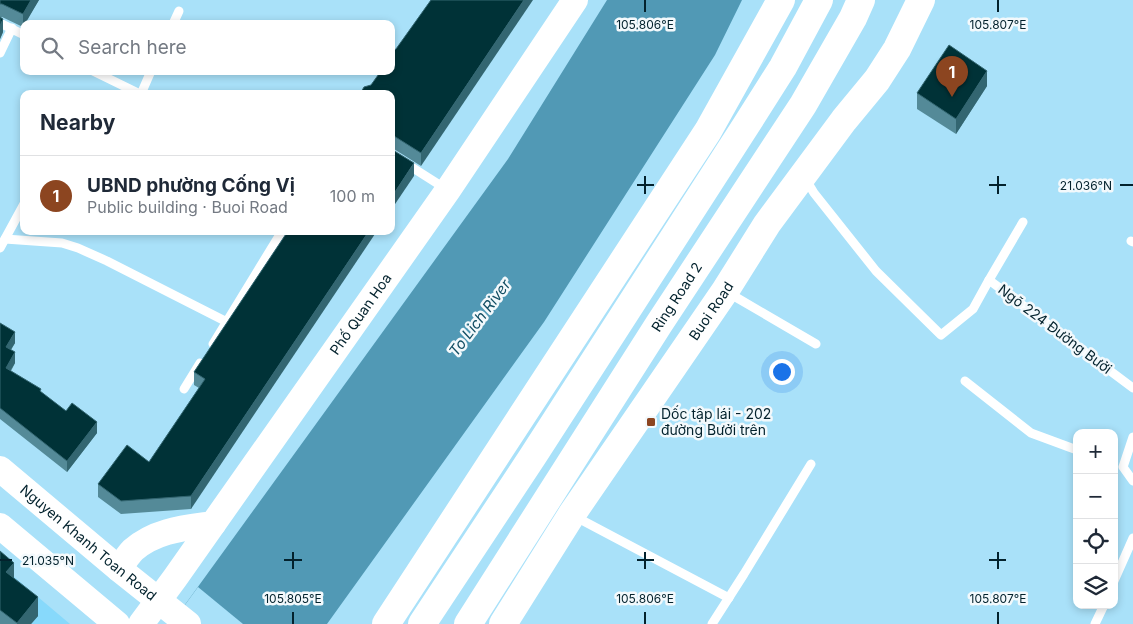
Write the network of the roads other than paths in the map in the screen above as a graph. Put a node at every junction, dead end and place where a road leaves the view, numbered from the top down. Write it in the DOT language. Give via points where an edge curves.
graph roads {
  1 [pos="575,0"];
  2 [pos="781,0"];
  3 [pos="820,0"];
  4 [pos="861,0"];
  5 [pos="921,0"];
  6 [pos="178,11"];
  7 [pos="175,20"];
  8 [pos="0,23"];
  9 [pos="12,28"];
  10 [pos="20,33"];
  11 [pos="0,53"];
  12 [pos="101,75"];
  13 [pos="149,75"];
  14 [pos="132,90"];
  15 [pos="142,90"];
  16 [pos="395,157"];
  17 [pos="803,175"];
  18 [pos="448,190"];
  19 [pos="20,211"];
  20 [pos="1023,222"];
  21 [pos="280,235"];
  22 [pos="5,239"];
  23 [pos="0,248"];
  24 [pos="989,280"];
  25 [pos="725,291"];
  26 [pos="227,322"];
  27 [pos="816,344"];
  28 [pos="965,381"];
  29 [pos="1133,388"];
  30 [pos="184,389"];
  31 [pos="1133,437"];
  32 [pos="1073,449"];
  33 [pos="811,464"];
  34 [pos="1118,465"];
  35 [pos="1124,467"];
  36 [pos="0,469"];
  37 [pos="1133,481"];
  38 [pos="572,514"];
  39 [pos="213,524"];
  40 [pos="0,526"];
  41 [pos="1133,538"];
  42 [pos="119,569"];
  43 [pos="1118,572"];
  44 [pos="729,598"];
  45 [pos="1102,609"];
  46 [pos="175,613"];
  47 [pos="117,624"];
  48 [pos="141,624"];
  49 [pos="386,624"];
  50 [pos="422,624"];
  51 [pos="468,624"];
  52 [pos="503,624"];
  53 [pos="712,624"];
  54 [pos="1095,624"];
  1 -- 18 [label="main road, Phố Quan Hoa"];
  2 -- 49 [label="main road" via="708,131"];
  3 -- 50 [label="main road" via="745,127"];
  4 -- 51 [label="main road, Ring Road 2" via="803,105"];
  5 -- 17 [label="main road, Buoi Road" via="877,80"];
  6 -- 7 [label="lane"];
  8 -- 9 [label="lane"];
  9 -- 10 [label="lane"];
  9 -- 11 [label="lane"];
  12 -- 14 [label="lane"];
  13 -- 15 [label="lane"];
  16 -- 18 [label="lane"];
  17 -- 24 [label="lane, Ngõ 224 Đường Bưởi" via="876,271 941,335 973,309"];
  17 -- 25 [label="main road, Buoi Road" via="767,224"];
  18 -- 39 [label="main road, Phố Quan Hoa"];
  19 -- 22 [label="lane"];
  20 -- 24 [label="lane"];
  21 -- 26 [label="lane"];
  22 -- 23 [label="lane"];
  22 -- 26 [label="lane" via="62,243 78,248"];
  24 -- 29 [label="lane, Ngõ 224 Đường Bưởi"];
  25 -- 27 [label="lane"];
  25 -- 38 [label="main road, Buoi Road"];
  26 -- 30 [label="lane"];
  28 -- 32 [label="lane" via="1031,433"];
  31 -- 35 [label="lane"];
  33 -- 44 [label="lane"];
  34 -- 35 [label="lane"];
  35 -- 37 [label="lane"];
  36 -- 42 [label="main road, Nguyen Khanh Toan Road"];
  38 -- 44 [label="lane"];
  38 -- 52 [label="main road, Buoi Road"];
  39 -- 42 [label="main road" via="182,528 148,540 133,551"];
  39 -- 46 [label="main road, Phố Quan Hoa"];
  40 -- 47 [label="main road"];
  41 -- 43 [label="lane"];
  42 -- 46 [label="main road, Nguyen Khanh Toan Road"];
  44 -- 53 [label="lane"];
  45 -- 54 [label="lane"];
  46 -- 48 [label="main road, Phố Quan Hoa"];
}
